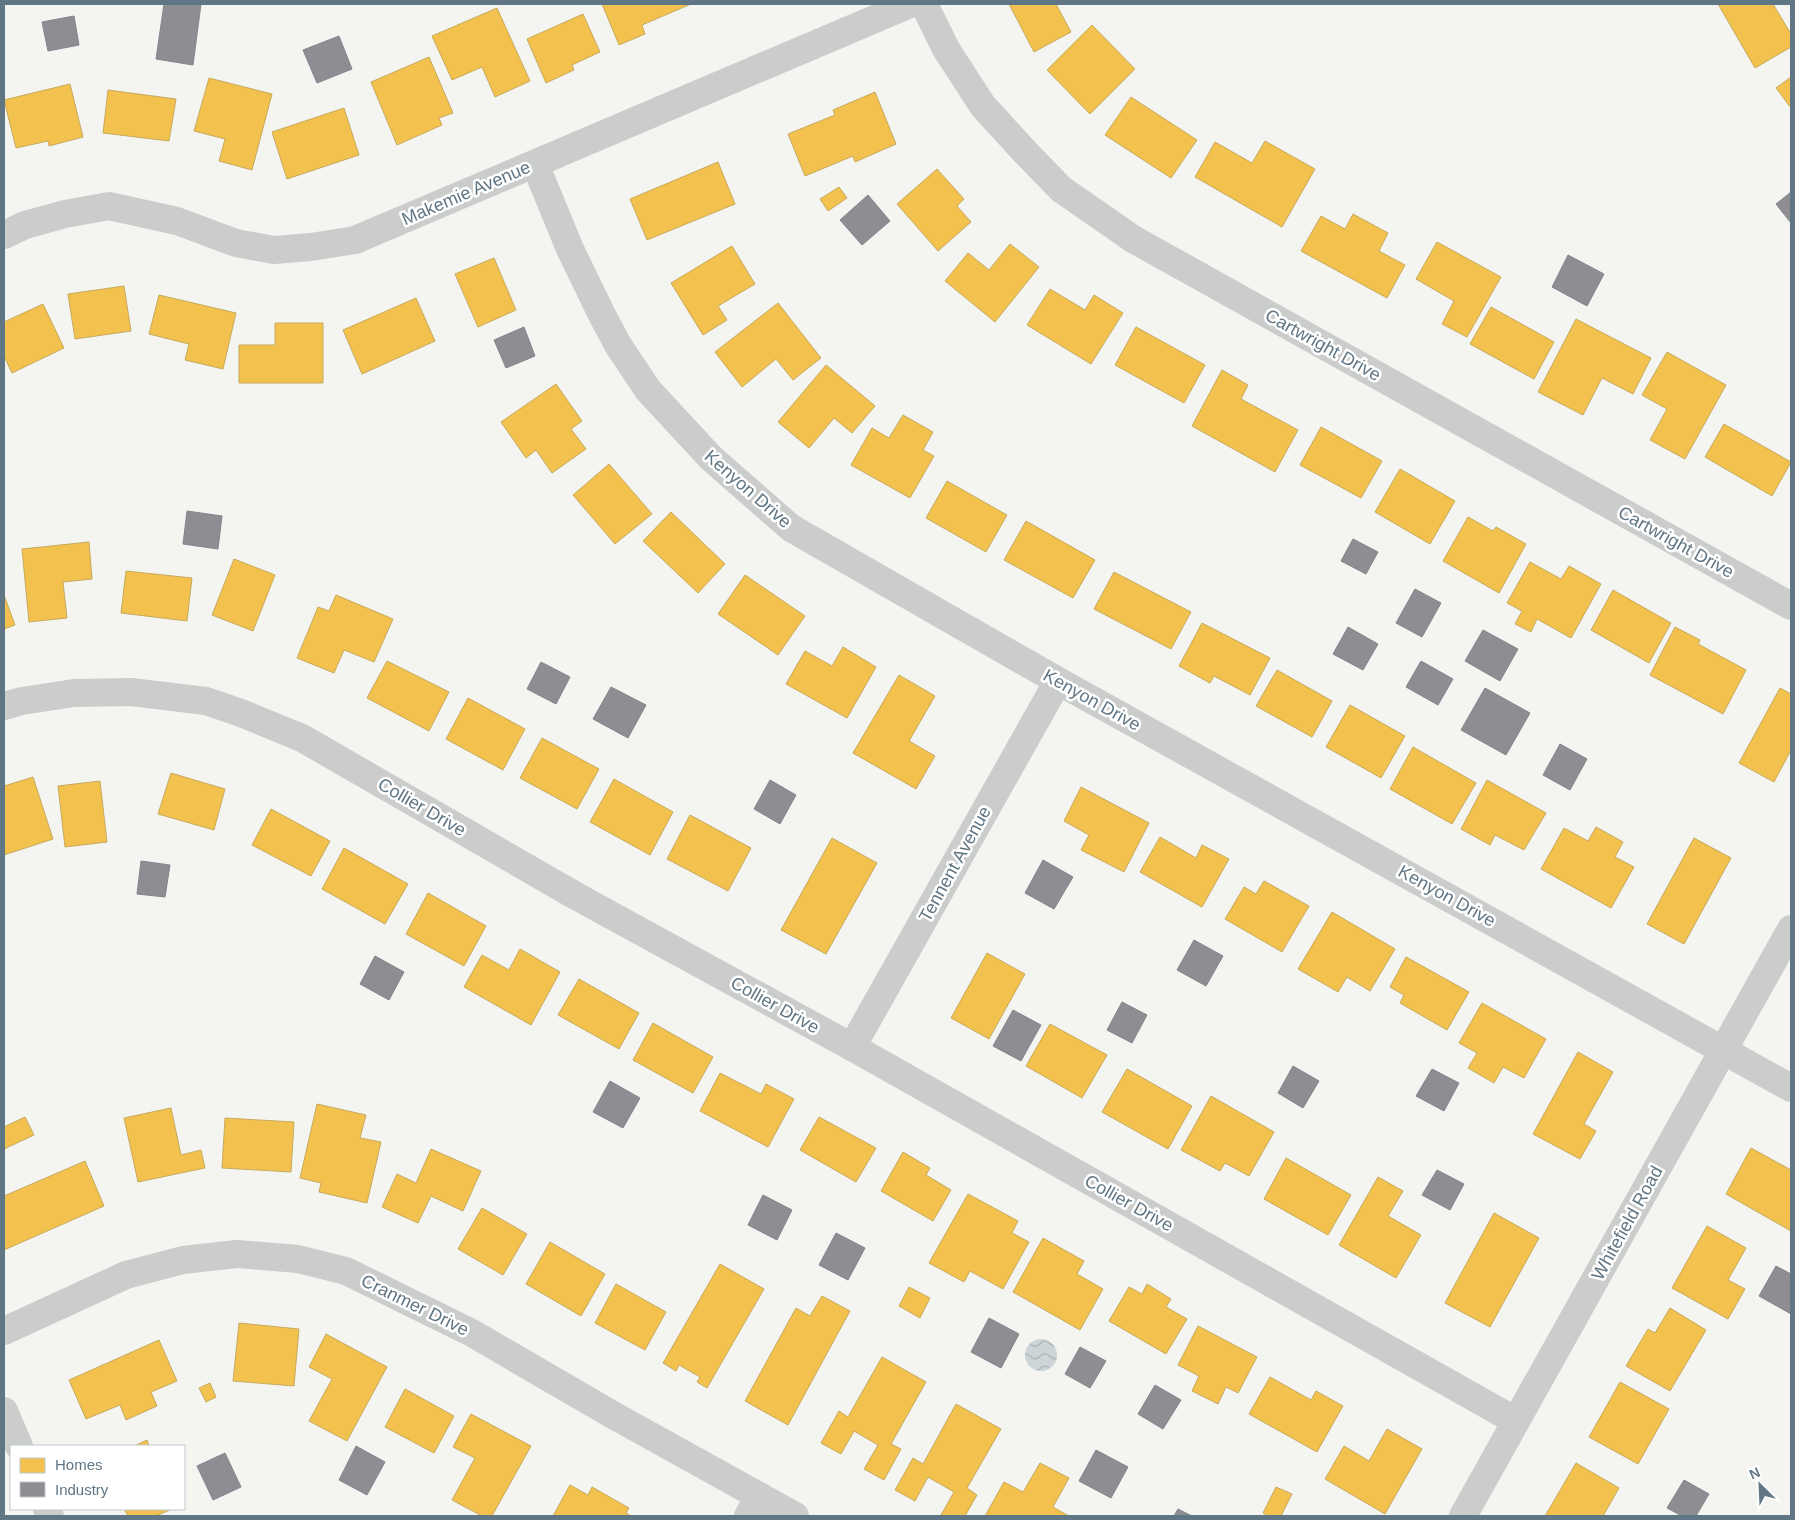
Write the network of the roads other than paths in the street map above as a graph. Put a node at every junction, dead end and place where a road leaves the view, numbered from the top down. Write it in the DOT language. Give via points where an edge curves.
graph roads {
  1 [pos="910,4"];
  2 [pos="924,4"];
  3 [pos="535,164"];
  4 [pos="4,235"];
  5 [pos="1791,606"];
  6 [pos="1058,681"];
  7 [pos="4,706"];
  8 [pos="1791,929"];
  9 [pos="852,1047"];
  10 [pos="1724,1050"];
  11 [pos="1791,1088"];
  12 [pos="4,1331"];
  13 [pos="4,1411"];
  14 [pos="1516,1421"];
  15 [pos="19,1445"];
  16 [pos="754,1506"];
  17 [pos="795,1516"];
  18 [pos="1463,1516"];
  1 -- 3 [label="street, Makemie Avenue"];
  2 -- 5 [label="street, Cartwright Drive" via="946,49 984,106 1061,189 1133,239"];
  3 -- 4 [label="street, Makemie Avenue" via="355,240 311,246 274,250 236,243 177,221 109,206 25,225"];
  3 -- 6 [label="street, Kenyon Drive" via="570,248 618,345 648,390 711,458 791,528"];
  6 -- 9 [label="street, Tennent Avenue"];
  6 -- 10 [label="street, Kenyon Drive"];
  7 -- 9 [label="street, Collier Drive" via="74,693 131,692 206,701 241,713 302,738 576,896"];
  8 -- 10 [label="street, Whitefield Road"];
  9 -- 14 [label="street, Collier Drive"];
  10 -- 11 [label="street, Kenyon Drive"];
  10 -- 14 [label="street, Whitefield Road"];
  12 -- 16 [label="street, Cranmer Drive" via="126,1275 183,1260 237,1254 298,1259 346,1271 472,1333 604,1410"];
  13 -- 15 [label="street"];
  14 -- 18 [label="street, Whitefield Road"];
  16 -- 17 [label="street, Cranmer Drive"];
}
